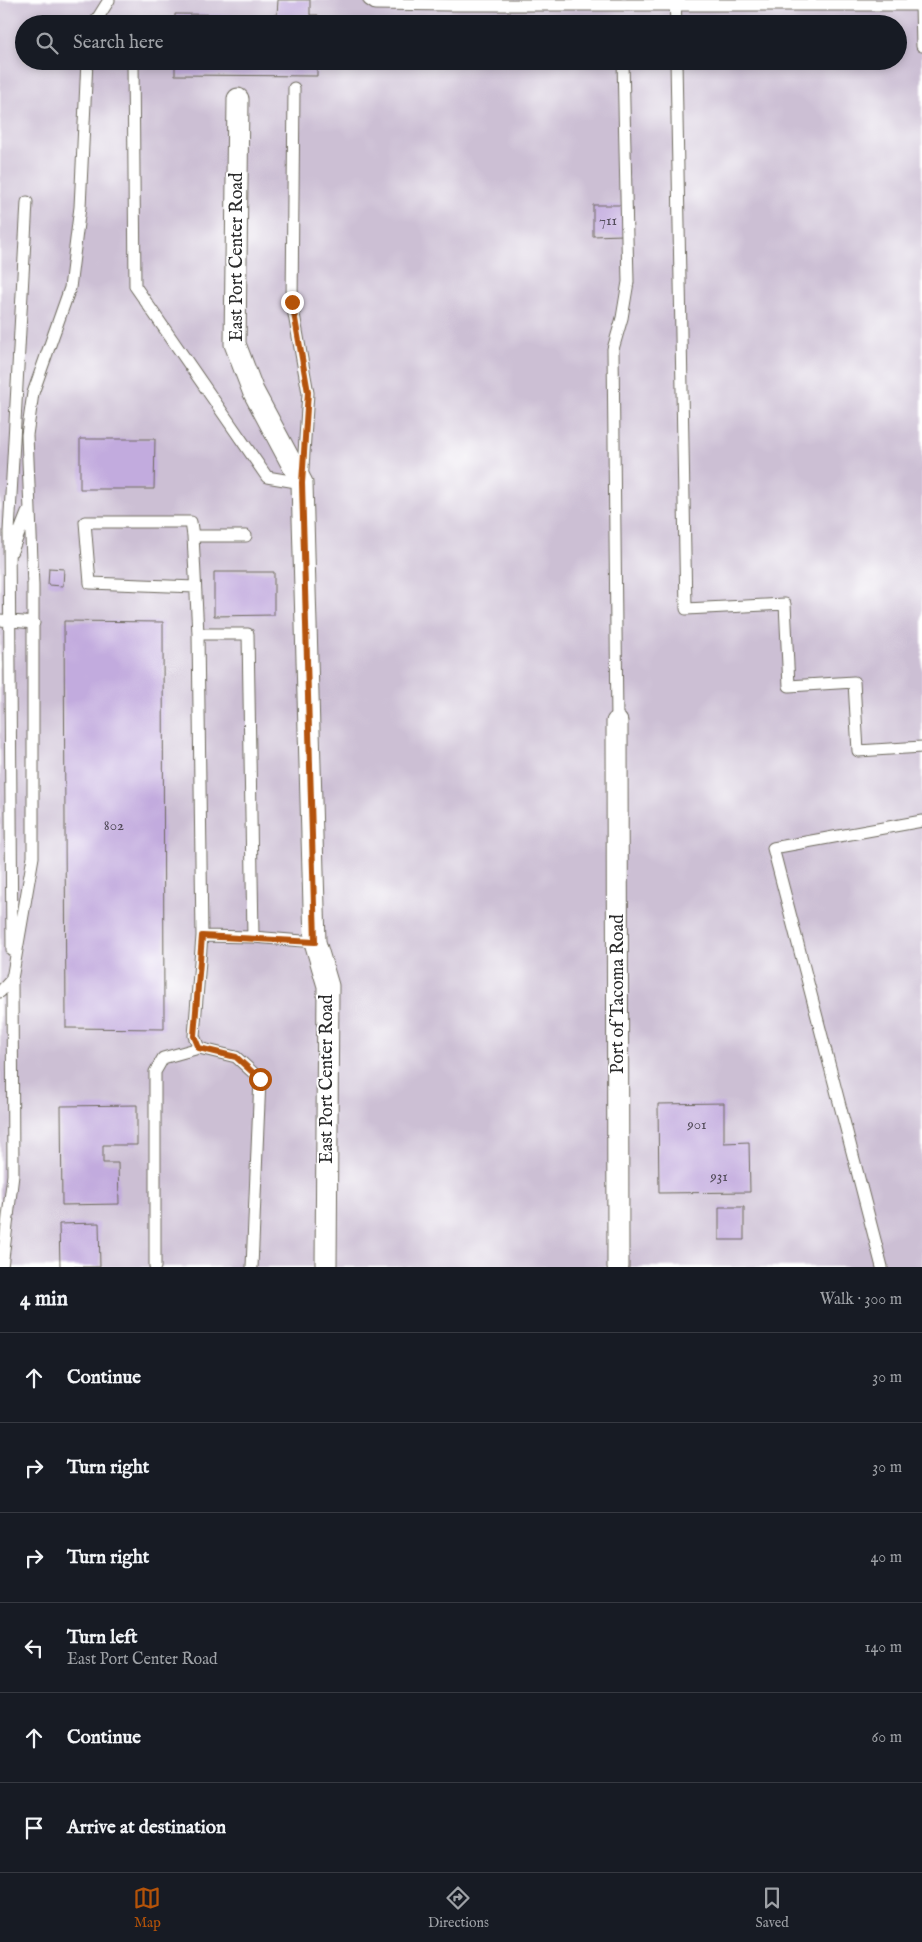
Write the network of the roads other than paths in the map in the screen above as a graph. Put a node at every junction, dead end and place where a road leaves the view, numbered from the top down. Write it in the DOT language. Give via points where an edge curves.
graph roads {
  1 [pos="108,0"];
  2 [pos="369,0"];
  3 [pos="873,2"];
  4 [pos="675,3"];
  5 [pos="922,5"];
  6 [pos="99,15"];
  7 [pos="922,46"];
  8 [pos="87,70"];
  9 [pos="133,70"];
  10 [pos="623,70"];
  11 [pos="676,70"];
  12 [pos="294,88"];
  13 [pos="238,99"];
  14 [pos="27,202"];
  15 [pos="302,483"];
  16 [pos="29,509"];
  17 [pos="192,536"];
  18 [pos="246,536"];
  19 [pos="9,558"];
  20 [pos="195,587"];
  21 [pos="5,621"];
  22 [pos="34,624"];
  23 [pos="198,634"];
  24 [pos="617,722"];
  25 [pos="922,748"];
  26 [pos="922,821"];
  27 [pos="202,936"];
  28 [pos="253,938"];
  29 [pos="315,942"];
  30 [pos="12,979"];
  31 [pos="0,992"];
  32 [pos="199,1048"];
  33 [pos="2,1267"];
  34 [pos="155,1267"];
  35 [pos="252,1267"];
  36 [pos="326,1267"];
  37 [pos="618,1267"];
  38 [pos="882,1267"];
  1 -- 6 [label="lane"];
  2 -- 4 [label="lane" via="374,4"];
  3 -- 4 [label="lane"];
  3 -- 5 [label="lane"];
  5 -- 7 [label="lane"];
  8 -- 16 [label="lane" via="80,207 70,288 33,393 27,436"];
  9 -- 15 [label="lane" via="135,286 267,477"];
  10 -- 24 [label="lane" via="628,282 613,349"];
  11 -- 25 [label="lane" via="686,609 785,604 789,686 854,682 858,751"];
  12 -- 15 [label="lane" via="292,302 308,392"];
  13 -- 15 [label="street, East Port Center Road" via="235,344 253,391"];
  14 -- 19 [label="lane"];
  15 -- 29 [label="street, East Port Center Road"];
  16 -- 19 [label="lane"];
  16 -- 22 [label="lane"];
  17 -- 18 [label="lane"];
  17 -- 20 [label="lane"];
  17 -- 20 [label="lane" via="191,522 85,522 90,583"];
  19 -- 21 [label="lane"];
  20 -- 23 [label="lane"];
  21 -- 22 [label="lane"];
  21 -- 30 [label="lane"];
  22 -- 30 [label="lane" via="33,857"];
  23 -- 27 [label="lane"];
  23 -- 28 [label="lane" via="248,634"];
  24 -- 37 [label="street, Port of Tacoma Road"];
  26 -- 38 [label="lane" via="773,848"];
  27 -- 28 [label="lane"];
  27 -- 32 [label="lane" via="194,1036"];
  28 -- 29 [label="lane"];
  29 -- 36 [label="street, East Port Center Road" via="328,986"];
  30 -- 31 [label="lane"];
  30 -- 33 [label="lane" via="13,1175"];
  32 -- 34 [label="lane" via="163,1058 155,1072"];
  32 -- 35 [label="lane" via="236,1057 260,1079"];
}
